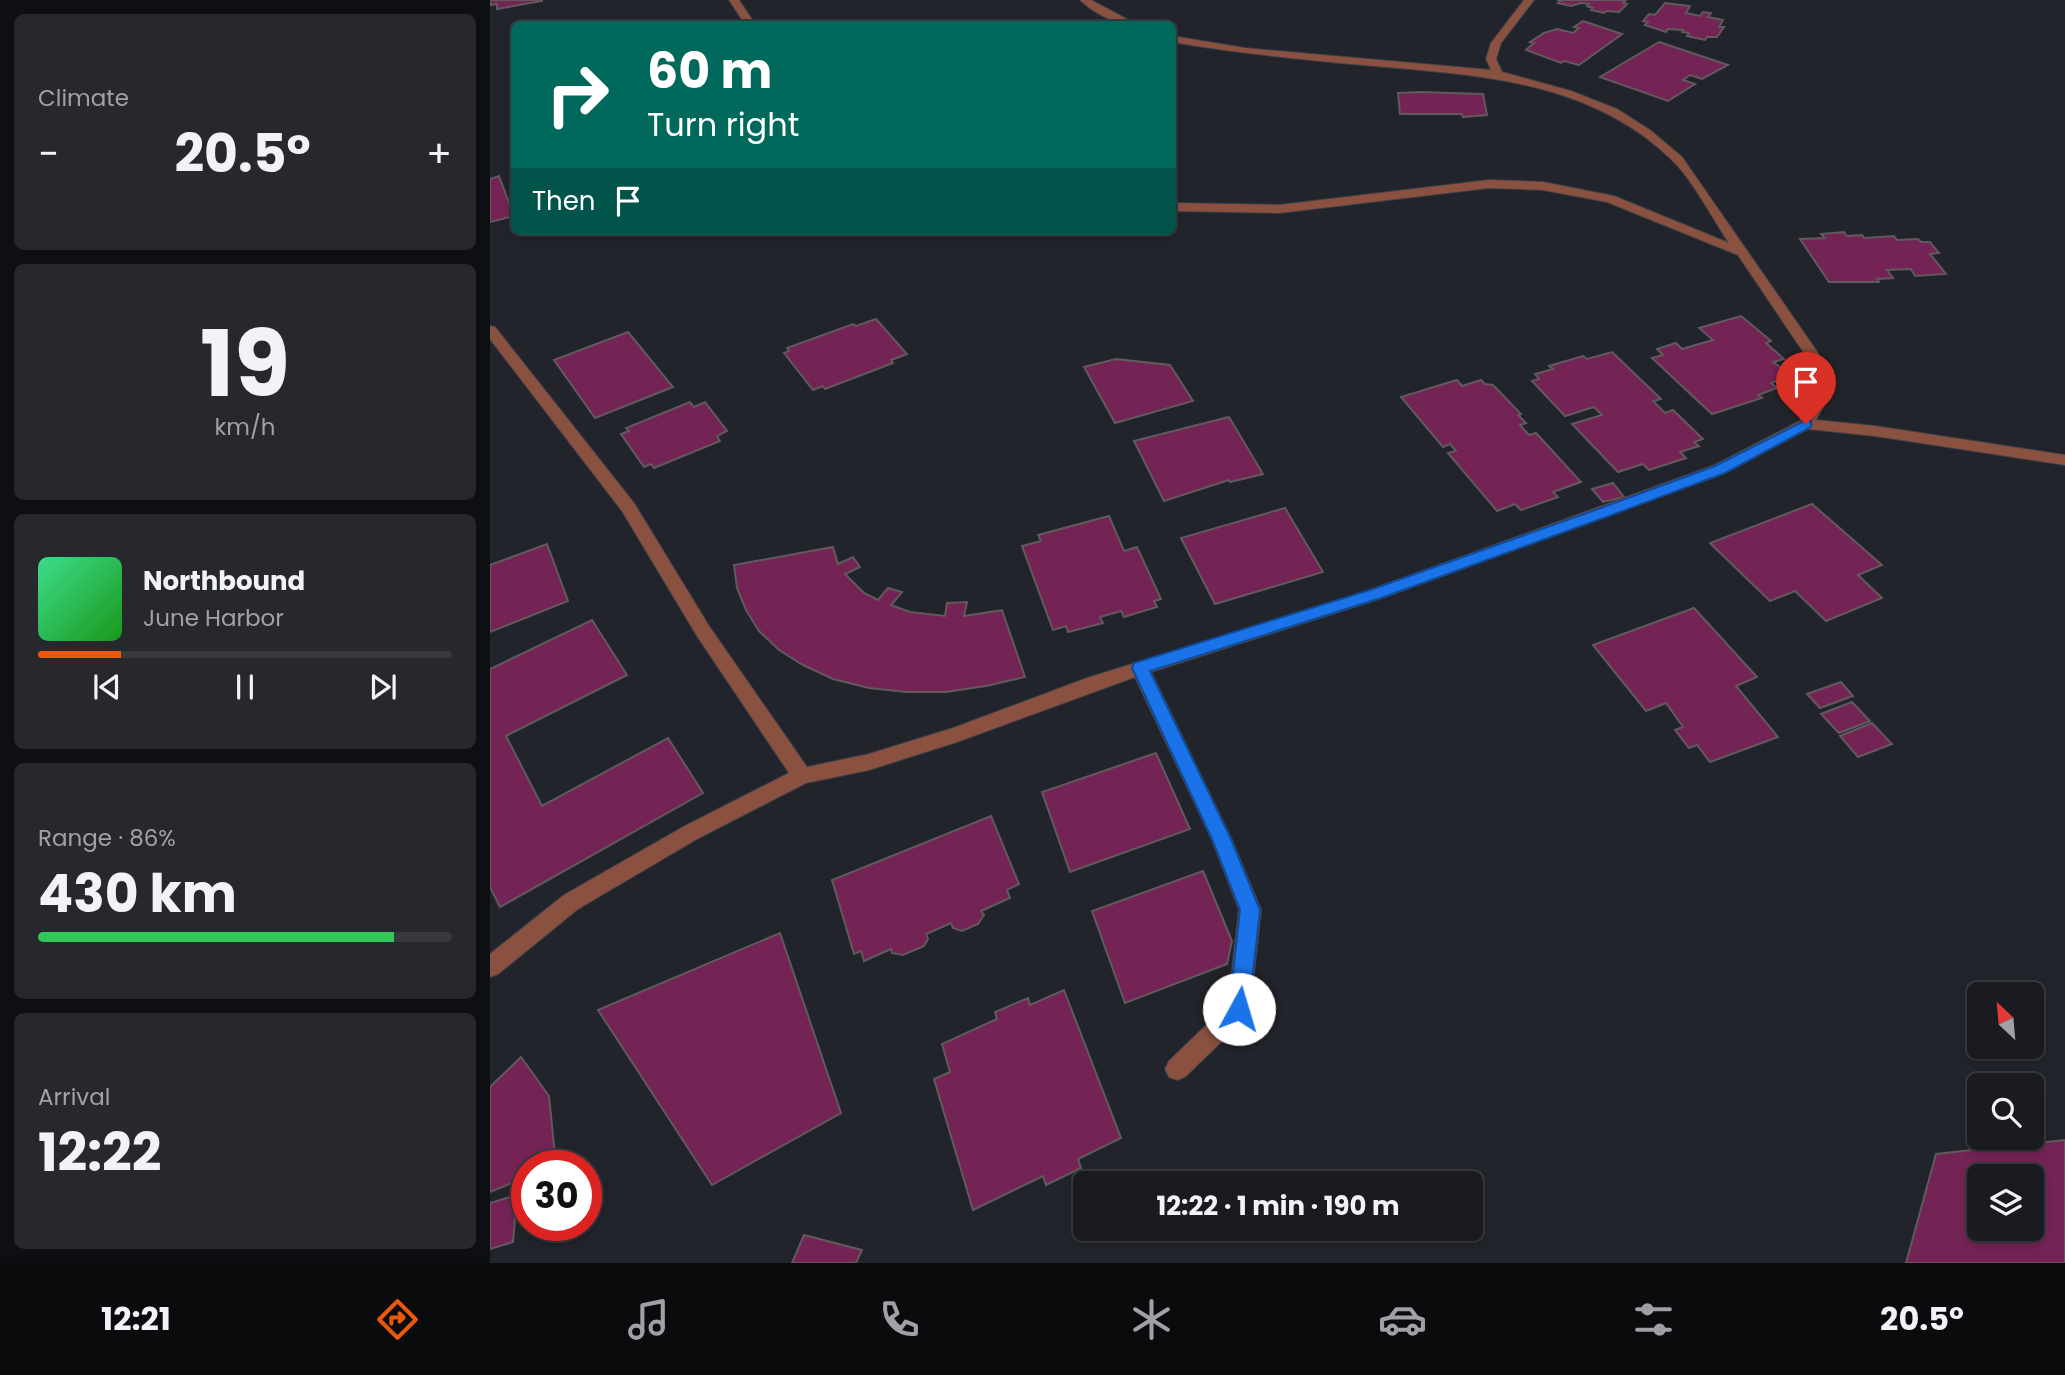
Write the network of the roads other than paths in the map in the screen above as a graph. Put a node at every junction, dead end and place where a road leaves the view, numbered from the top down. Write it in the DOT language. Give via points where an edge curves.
graph roads {
  1 [pos="734,0"];
  2 [pos="1085,0"];
  3 [pos="1529,0"];
  4 [pos="748,21"];
  5 [pos="1124,21"];
  6 [pos="1176,40"];
  7 [pos="1497,74"];
  8 [pos="1176,207"];
  9 [pos="1740,252"];
  10 [pos="490,330"];
  11 [pos="1806,424"];
  12 [pos="2065,460"];
  13 [pos="1140,668"];
  14 [pos="802,776"];
  15 [pos="490,967"];
  16 [pos="1177,1069"];
  1 -- 4 [label="street"];
  2 -- 5 [label="street"];
  3 -- 7 [label="street" via="1496,43 1491,59"];
  6 -- 7 [label="street" via="1245,51"];
  7 -- 9 [label="street" via="1567,93 1613,111 1646,132 1678,159"];
  8 -- 9 [label="street" via="1279,209 1489,184 1543,186 1610,200"];
  9 -- 11 [label="street" via="1811,353 1824,392"];
  10 -- 14 [label="street" via="628,507 703,631"];
  11 -- 12 [label="street"];
  11 -- 13 [label="street" via="1720,469 1604,513 1376,594"];
  13 -- 14 [label="street" via="957,734 869,762"];
  13 -- 16 [label="street" via="1222,839 1250,910 1239,1009"];
  14 -- 15 [label="street" via="690,833 571,902"];
}
